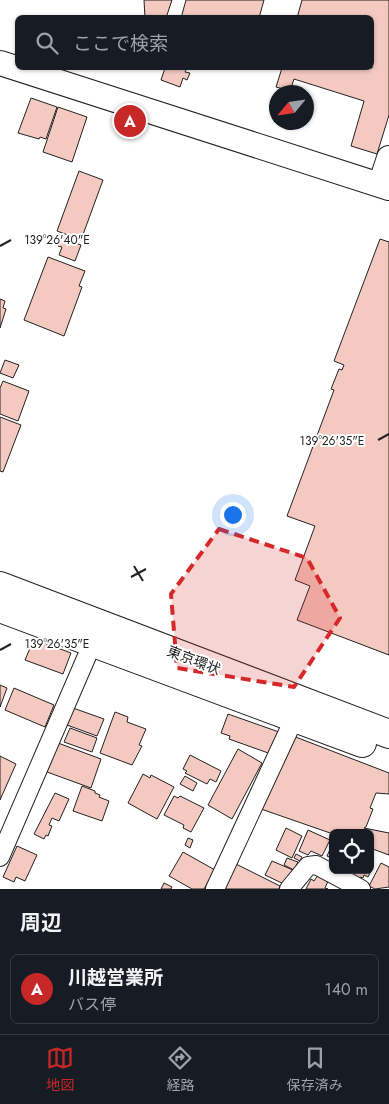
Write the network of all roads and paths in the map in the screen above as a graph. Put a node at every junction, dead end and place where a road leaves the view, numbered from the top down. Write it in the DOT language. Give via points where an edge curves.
graph roads {
  1 [pos="0,63"];
  2 [pos="15,68"];
  3 [pos="22,70"];
  4 [pos="389,158"];
  5 [pos="384,187"];
  6 [pos="0,586"];
  7 [pos="0,608"];
  8 [pos="93,642"];
  9 [pos="294,719"];
  10 [pos="389,734"];
  11 [pos="389,752"];
  12 [pos="0,858"];
  13 [pos="215,889"];
  14 [pos="288,889"];
  15 [pos="360,889"];
  1 -- 2 [label="street"];
  3 -- 5 [label="street"];
  4 -- 5 [label="street"];
  6 -- 10 [label="highway, 東京環状"];
  7 -- 8 [label="highway, 東京環状"];
  8 -- 9 [label="highway, 東京環状"];
  8 -- 12 [label="street"];
  9 -- 11 [label="highway, 東京環状"];
  9 -- 13 [label="street"];
  14 -- 15 [label="street" via="308,866 316,865"];
}
